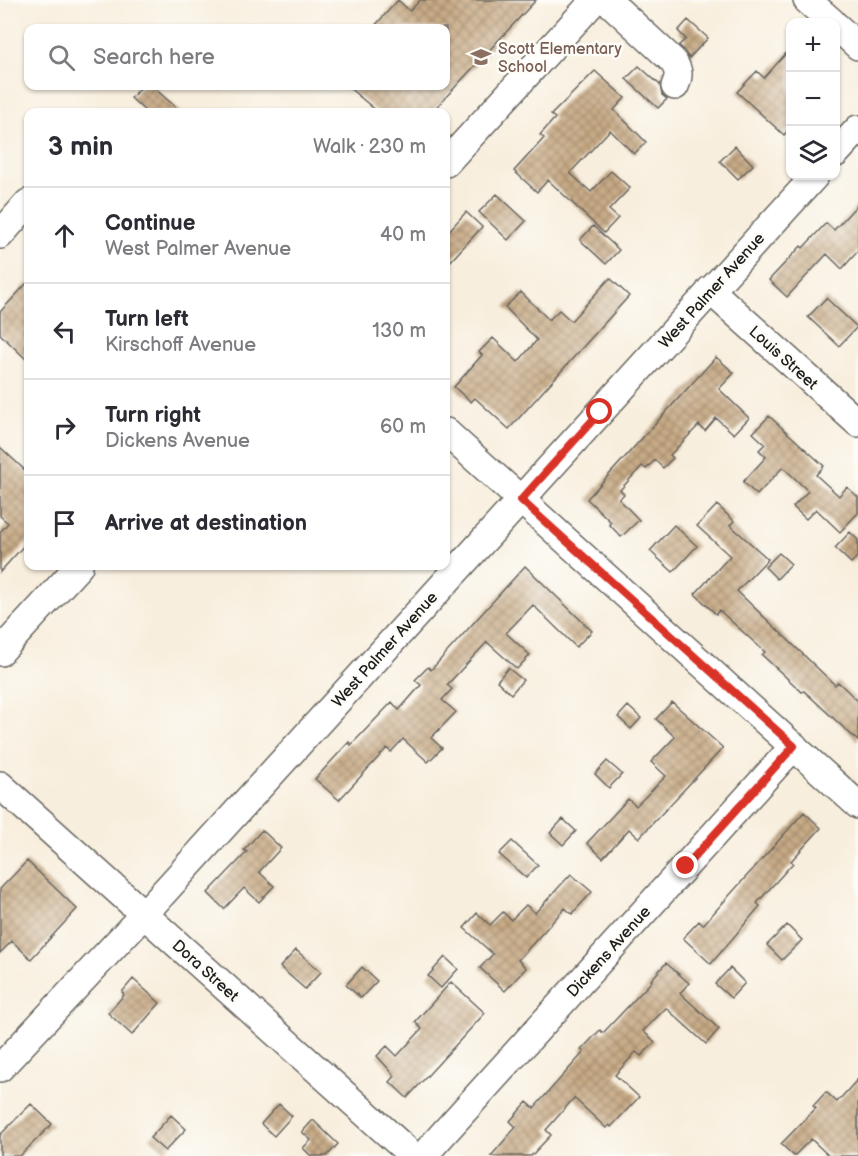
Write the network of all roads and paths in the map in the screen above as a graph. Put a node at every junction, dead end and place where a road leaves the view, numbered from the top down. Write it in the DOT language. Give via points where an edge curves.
graph roads {
  1 [pos="595,0"];
  2 [pos="607,0"];
  3 [pos="807,0"];
  4 [pos="827,18"];
  5 [pos="840,30"];
  6 [pos="858,46"];
  7 [pos="675,86"];
  8 [pos="858,129"];
  9 [pos="840,149"];
  10 [pos="450,159"];
  11 [pos="811,180"];
  12 [pos="24,208"];
  13 [pos="0,235"];
  14 [pos="710,290"];
  15 [pos="858,423"];
  16 [pos="450,436"];
  17 [pos="521,500"];
  18 [pos="75,570"];
  19 [pos="0,652"];
  20 [pos="794,746"];
  21 [pos="0,785"];
  22 [pos="858,805"];
  23 [pos="144,914"];
  24 [pos="0,1068"];
  25 [pos="413,1156"];
  26 [pos="423,1156"];
  1 -- 10 [label="street"];
  2 -- 7 [label="street" via="672,60 679,77"];
  3 -- 4 [label="street"];
  5 -- 6 [label="street"];
  8 -- 9 [label="street"];
  11 -- 14 [label="street, West Palmer Avenue"];
  12 -- 13 [label="street"];
  14 -- 15 [label="street, Louis Street"];
  14 -- 17 [label="street, West Palmer Avenue"];
  16 -- 17 [label="street"];
  17 -- 20 [label="street"];
  17 -- 23 [label="street, West Palmer Avenue"];
  18 -- 19 [label="street"];
  20 -- 22 [label="street"];
  20 -- 26 [label="street, Dickens Avenue"];
  21 -- 23 [label="street, Dora Street"];
  23 -- 24 [label="street, West Palmer Avenue"];
  23 -- 25 [label="street, Dora Street"];
}
